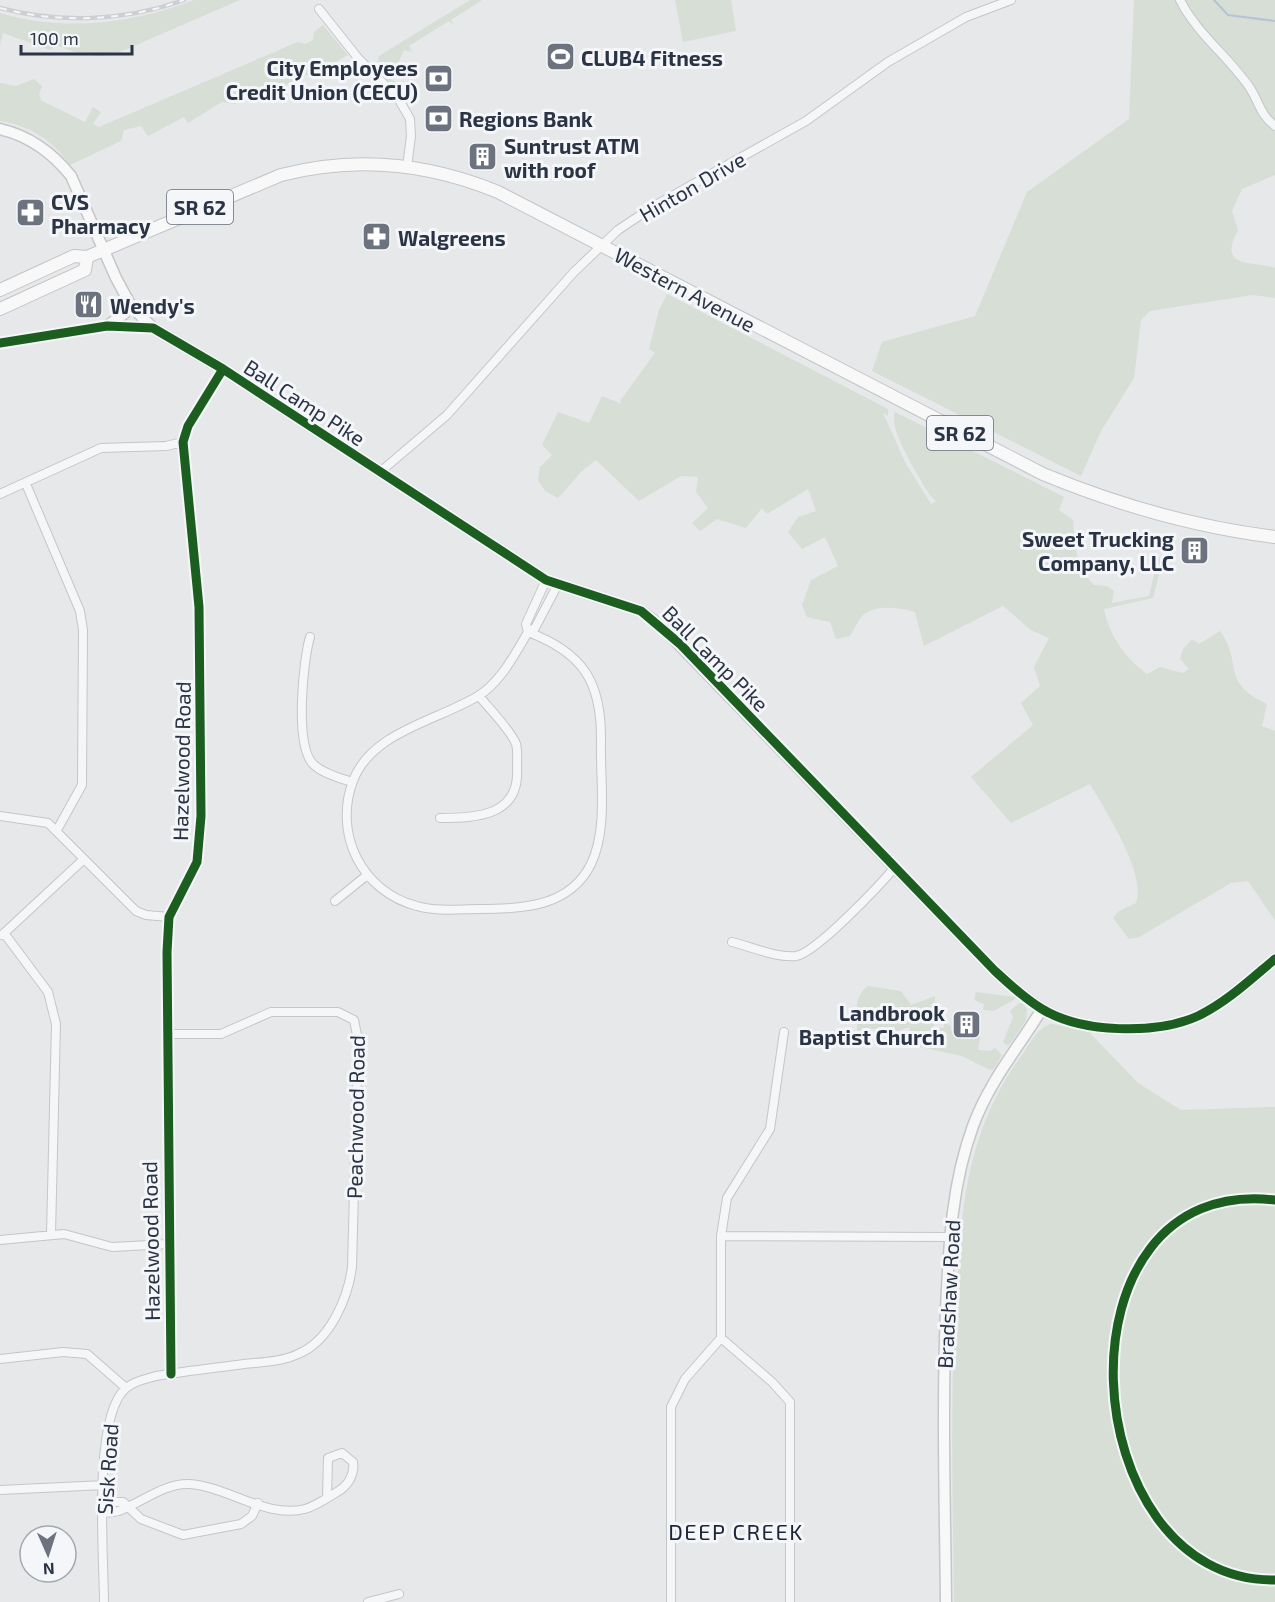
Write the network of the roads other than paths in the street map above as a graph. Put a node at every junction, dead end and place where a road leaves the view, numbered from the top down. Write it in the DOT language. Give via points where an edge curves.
graph roads {
  1 [pos="1011,0"];
  2 [pos="1180,0"];
  3 [pos="995,3"];
  4 [pos="319,9"];
  5 [pos="1275,126"];
  6 [pos="1,129"];
  7 [pos="407,167"];
  8 [pos="601,245"];
  9 [pos="104,249"];
  10 [pos="87,257"];
  11 [pos="0,290"];
  12 [pos="127,297"];
  13 [pos="0,309"];
  14 [pos="107,326"];
  15 [pos="153,328"];
  16 [pos="0,343"];
  17 [pos="223,369"];
  18 [pos="183,442"];
  19 [pos="380,472"];
  20 [pos="26,484"];
  21 [pos="0,494"];
  22 [pos="1275,537"];
  23 [pos="546,580"];
  24 [pos="557,586"];
  25 [pos="528,632"];
  26 [pos="310,637"];
  27 [pos="479,696"];
  28 [pos="352,782"];
  29 [pos="0,816"];
  30 [pos="440,818"];
  31 [pos="57,830"];
  32 [pos="84,859"];
  33 [pos="895,867"];
  34 [pos="366,876"];
  35 [pos="335,901"];
  36 [pos="169,917"];
  37 [pos="2,935"];
  38 [pos="732,942"];
  39 [pos="1275,959"];
  40 [pos="1042,1009"];
  41 [pos="784,1032"];
  42 [pos="167,1034"];
  43 [pos="51,1234"];
  44 [pos="721,1236"];
  45 [pos="950,1237"];
  46 [pos="0,1240"];
  47 [pos="169,1244"];
  48 [pos="721,1338"];
  49 [pos="0,1359"];
  50 [pos="171,1374"];
  51 [pos="126,1388"];
  52 [pos="104,1485"];
  53 [pos="0,1490"];
  54 [pos="327,1498"];
  55 [pos="103,1502"];
  56 [pos="258,1503"];
  57 [pos="127,1506"];
  58 [pos="103,1513"];
  59 [pos="399,1594"];
  60 [pos="104,1602"];
  61 [pos="368,1602"];
  62 [pos="671,1602"];
  63 [pos="790,1602"];
  64 [pos="946,1602"];
  1 -- 3 [label="street, Hinton Drive"];
  2 -- 5 [label="street" via="1189,17 1251,89 1264,118"];
  3 -- 8 [label="street, Hinton Drive" via="888,62 806,121 654,206"];
  4 -- 7 [label="street" via="358,58 398,98 410,119"];
  6 -- 9 [label="street" via="29,139 61,164 71,176"];
  7 -- 8 [label="main road, Western Avenue / SR 62" via="486,187"];
  7 -- 9 [label="main road, Western Avenue / SR 62" via="354,163 314,166 255,184"];
  8 -- 19 [label="street, Hinton Drive" via="447,415"];
  8 -- 22 [label="main road, Western Avenue / SR 62" via="1042,474 1152,513"];
  9 -- 10 [label="main road, Western Avenue / SR 62"];
  9 -- 12 [label="street"];
  10 -- 11 [label="main road, Western Avenue / SR 62" via="74,256"];
  10 -- 13 [label="main road, Western Avenue" via="85,270"];
  12 -- 14 [label="street" via="124,314"];
  12 -- 15 [label="street" via="139,316"];
  14 -- 15 [label="street, Ball Camp Pike"];
  14 -- 16 [label="street, Ball Camp Pike"];
  15 -- 17 [label="street, Ball Camp Pike"];
  17 -- 18 [label="street, Hazelwood Road" via="188,426"];
  17 -- 19 [label="street, Ball Camp Pike"];
  18 -- 20 [label="street" via="101,448"];
  18 -- 36 [label="street, Hazelwood Road" via="199,607 201,816 197,862"];
  19 -- 23 [label="street, Ball Camp Pike"];
  20 -- 21 [label="street"];
  20 -- 31 [label="street" via="80,611 83,630 82,785"];
  23 -- 24 [label="street, Ball Camp Pike"];
  23 -- 25 [label="street" via="526,624"];
  24 -- 25 [label="street" via="535,628"];
  24 -- 33 [label="street, Ball Camp Pike" via="641,611 661,626"];
  25 -- 27 [label="street" via="496,680"];
  25 -- 34 [label="street" via="577,659 597,692 602,719 599,833 597,850 584,875 560,896 534,906 432,909 395,898"];
  26 -- 28 [label="street" via="304,658 305,750 313,764"];
  27 -- 28 [label="street" via="377,747"];
  27 -- 30 [label="street" via="516,743 518,777 509,802 491,813"];
  28 -- 34 [label="street" via="347,827"];
  29 -- 31 [label="street" via="48,823"];
  31 -- 32 [label="street"];
  32 -- 36 [label="street" via="136,911"];
  32 -- 37 [label="street"];
  33 -- 38 [label="street" via="862,903 803,954 788,956"];
  33 -- 40 [label="street, Ball Camp Pike" via="995,971"];
  34 -- 35 [label="street"];
  36 -- 42 [label="street, Hazelwood Road"];
  37 -- 43 [label="street" via="48,992 56,1024"];
  39 -- 40 [label="street, Ball Camp Pike" via="1212,1008 1161,1027 1100,1026"];
  40 -- 45 [label="street, Bradshaw Road" via="996,1077 974,1124 956,1186"];
  41 -- 44 [label="street" via="770,1129 727,1198"];
  42 -- 47 [label="street, Hazelwood Road"];
  42 -- 50 [label="street, Peachwood Road" via="221,1034 278,1011 338,1012 354,1020 358,1040 350,1285 343,1303 323,1334 300,1354"];
  43 -- 46 [label="street"];
  43 -- 47 [label="street" via="112,1247"];
  44 -- 45 [label="street"];
  44 -- 48 [label="street"];
  45 -- 64 [label="street, Bradshaw Road" via="943,1387"];
  47 -- 50 [label="street, Hazelwood Road"];
  48 -- 62 [label="street" via="686,1379 671,1407"];
  48 -- 63 [label="street" via="790,1402"];
  49 -- 51 [label="street" via="63,1352 87,1354"];
  50 -- 51 [label="street" via="140,1380"];
  51 -- 52 [label="street, Sisk Road" via="105,1436"];
  52 -- 53 [label="street"];
  52 -- 55 [label="street, Sisk Road"];
  54 -- 54 [label="street" via="343,1489 352,1476 352,1462 342,1453 328,1458"];
  54 -- 56 [label="street" via="304,1509 284,1510"];
  55 -- 57 [label="street" via="123,1502"];
  55 -- 58 [label="street, Sisk Road"];
  56 -- 57 [label="street" via="189,1484"];
  56 -- 57 [label="street" via="252,1516 241,1524 183,1535 141,1519"];
  57 -- 58 [label="street"];
  58 -- 60 [label="street, Sisk Road"];
  59 -- 61 [label="street"];
}
